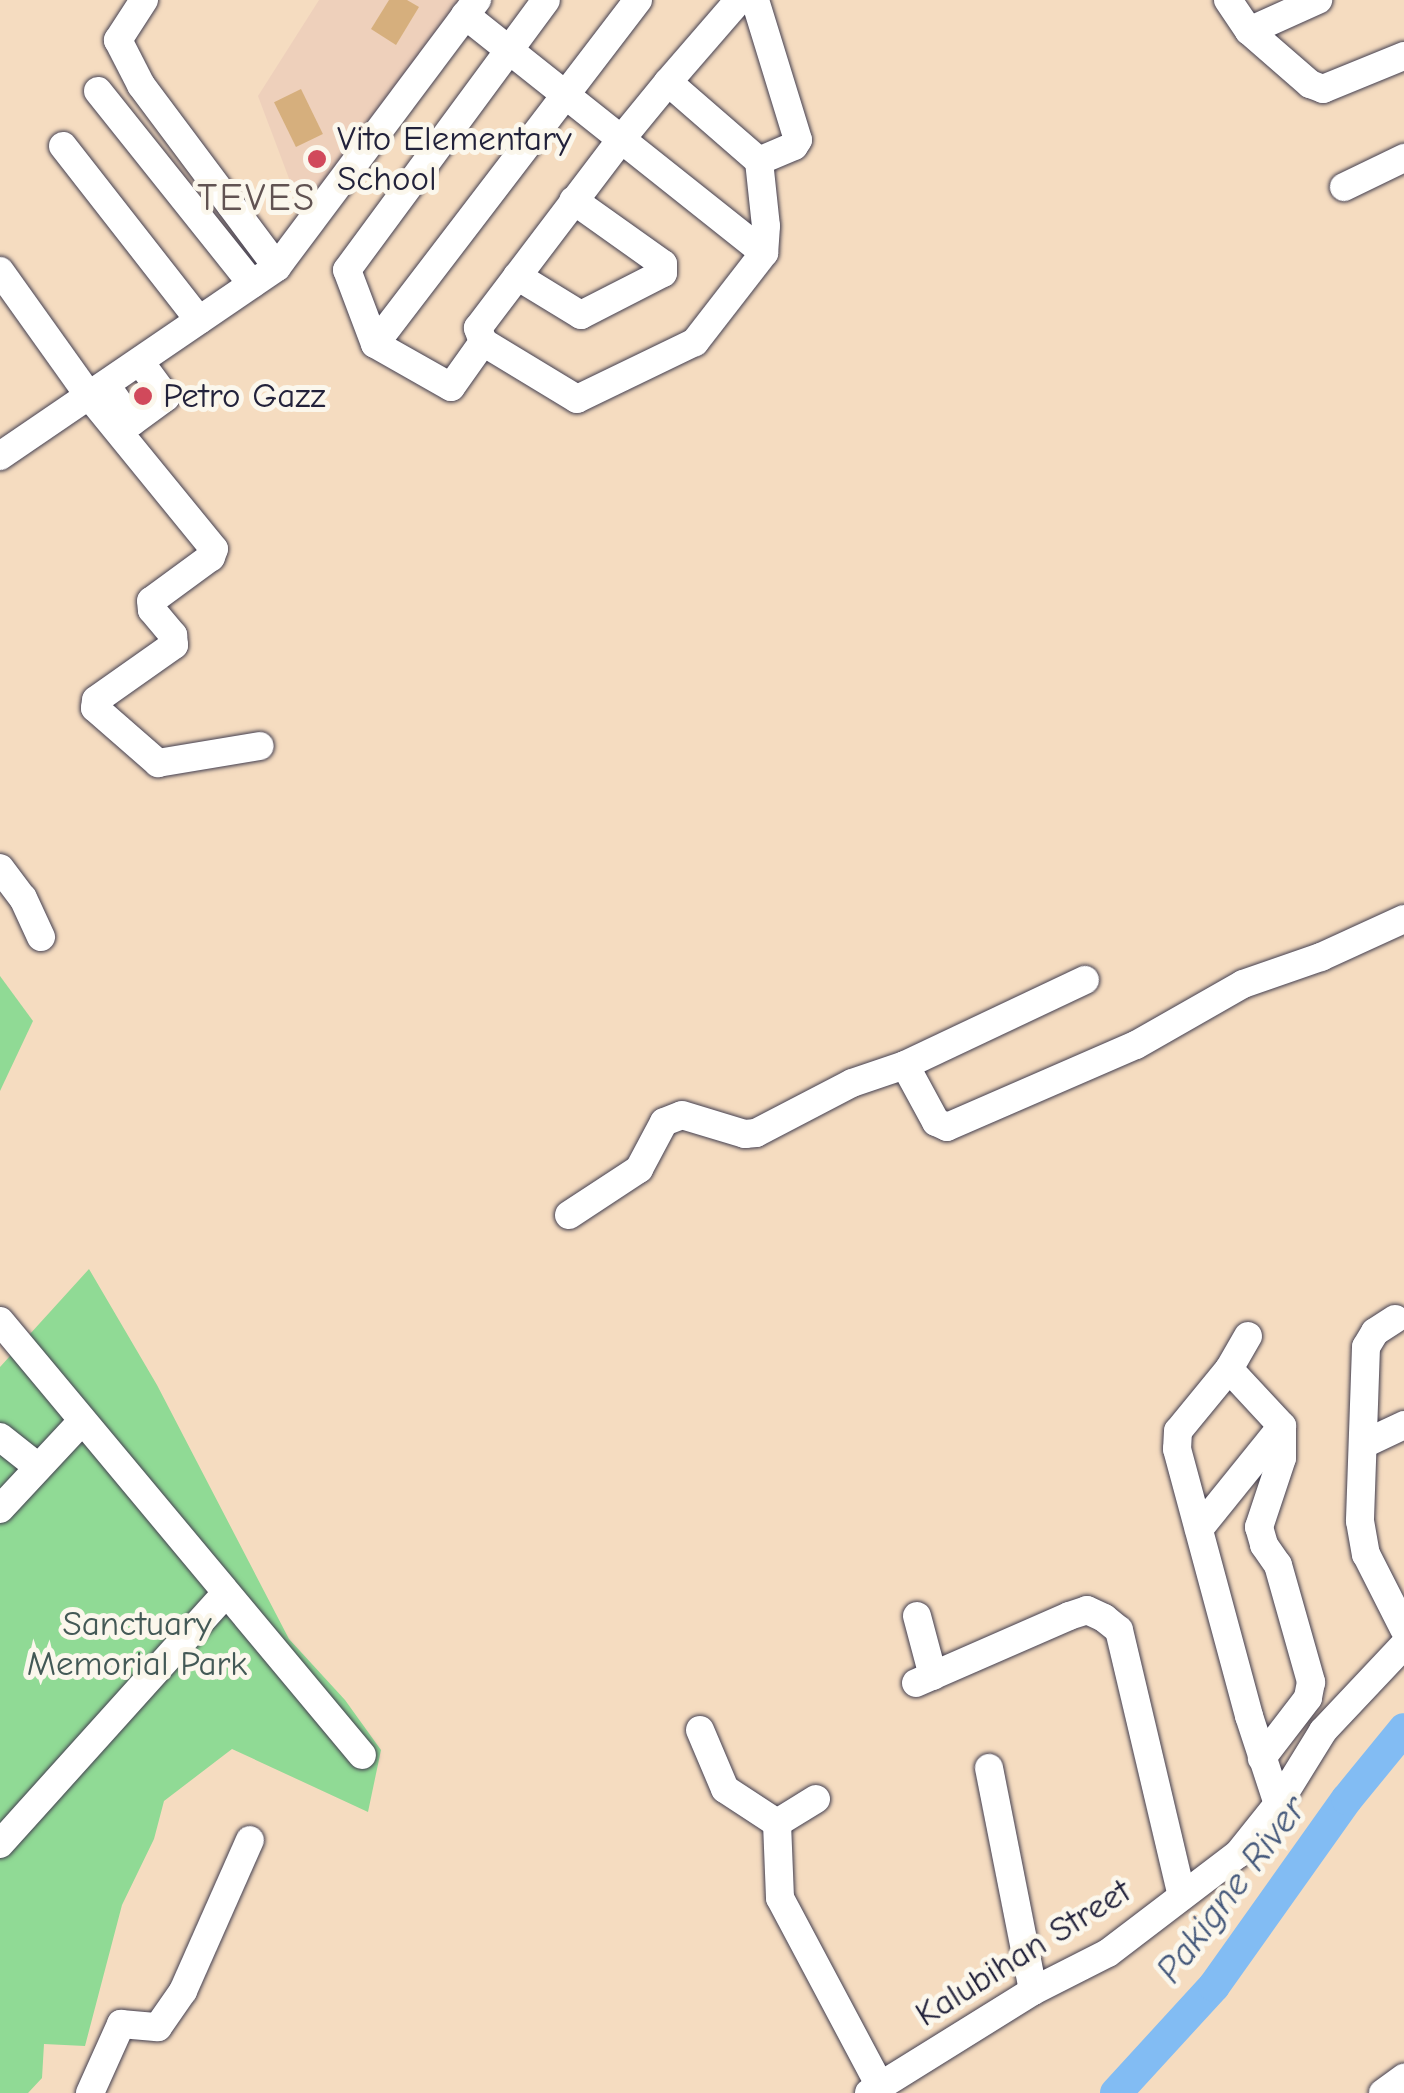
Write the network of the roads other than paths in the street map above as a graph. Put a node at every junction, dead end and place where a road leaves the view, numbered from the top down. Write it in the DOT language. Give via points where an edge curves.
graph roads {
  1 [pos="144,0"];
  2 [pos="546,0"];
  3 [pos="638,0"];
  4 [pos="738,0"];
  5 [pos="755,0"];
  6 [pos="1228,0"];
  7 [pos="1318,0"];
  8 [pos="472,6"];
  9 [pos="1284,7"];
  10 [pos="1250,31"];
  11 [pos="511,44"];
  12 [pos="1404,56"];
  13 [pos="668,82"];
  14 [pos="568,90"];
  15 [pos="98,91"];
  16 [pos="622,137"];
  17 [pos="63,146"];
  18 [pos="1404,158"];
  19 [pos="759,161"];
  20 [pos="1344,188"];
  21 [pos="573,200"];
  22 [pos="764,253"];
  23 [pos="277,267"];
  24 [pos="0,271"];
  25 [pos="517,276"];
  26 [pos="252,284"];
  27 [pos="199,320"];
  28 [pos="483,342"];
  29 [pos="376,344"];
  30 [pos="140,362"];
  31 [pos="103,398"];
  32 [pos="0,456"];
  33 [pos="260,746"];
  34 [pos="0,868"];
  35 [pos="1404,919"];
  36 [pos="41,937"];
  37 [pos="1085,980"];
  38 [pos="905,1066"];
  39 [pos="570,1215"];
  40 [pos="1394,1319"];
  41 [pos="0,1321"];
  42 [pos="1248,1336"];
  43 [pos="1229,1369"];
  44 [pos="82,1421"];
  45 [pos="1282,1426"];
  46 [pos="1404,1426"];
  47 [pos="0,1437"];
  48 [pos="1366,1443"];
  49 [pos="38,1468"];
  50 [pos="0,1509"];
  51 [pos="1200,1529"];
  52 [pos="224,1595"];
  53 [pos="917,1616"];
  54 [pos="1404,1629"];
  55 [pos="1398,1658"];
  56 [pos="700,1730"];
  57 [pos="362,1755"];
  58 [pos="1262,1758"];
  59 [pos="990,1768"];
  60 [pos="816,1799"];
  61 [pos="1278,1804"];
  62 [pos="777,1823"];
  63 [pos="250,1840"];
  64 [pos="0,1844"];
  65 [pos="1182,1896"];
  66 [pos="1033,1991"];
  67 [pos="874,2089"];
  68 [pos="90,2093"];
  1 -- 23 [label="street" via="118,40 141,85"];
  2 -- 11 [label="street"];
  3 -- 14 [label="street"];
  4 -- 13 [label="street"];
  5 -- 19 [label="street" via="798,140"];
  6 -- 10 [label="street"];
  7 -- 9 [label="street"];
  8 -- 11 [label="street"];
  8 -- 23 [label="street"];
  9 -- 10 [label="street"];
  10 -- 12 [label="street" via="1323,89"];
  11 -- 14 [label="street"];
  11 -- 29 [label="street" via="347,270"];
  13 -- 16 [label="street"];
  13 -- 19 [label="street"];
  14 -- 16 [label="street"];
  14 -- 29 [label="street"];
  15 -- 26 [label="street"];
  16 -- 21 [label="street"];
  16 -- 22 [label="street"];
  17 -- 27 [label="street"];
  18 -- 20 [label="street"];
  19 -- 22 [label="street"];
  21 -- 25 [label="street"];
  21 -- 25 [label="street" via="663,264 664,273 581,316"];
  22 -- 28 [label="street" via="695,342 577,400"];
  23 -- 26 [label="street"];
  24 -- 31 [label="street"];
  25 -- 28 [label="street" via="478,328"];
  26 -- 27 [label="street"];
  27 -- 30 [label="street"];
  28 -- 29 [label="street" via="451,387"];
  30 -- 31 [label="street"];
  30 -- 31 [label="street" via="166,397 132,422"];
  31 -- 32 [label="street"];
  31 -- 33 [label="street" via="214,552 151,602 174,645 96,700 95,708 158,763"];
  34 -- 36 [label="street"];
  35 -- 38 [label="street" via="1243,984 1136,1045 947,1127 936,1122"];
  37 -- 38 [label="street"];
  38 -- 39 [label="street" via="852,1083 756,1133 682,1115 664,1122 638,1168"];
  40 -- 48 [label="street" via="1366,1347"];
  41 -- 44 [label="street"];
  42 -- 43 [label="street"];
  43 -- 45 [label="street"];
  43 -- 51 [label="street" via="1178,1431"];
  44 -- 49 [label="street"];
  44 -- 52 [label="street"];
  45 -- 51 [label="street"];
  45 -- 58 [label="street" via="1282,1458 1259,1527 1278,1565 1312,1690"];
  46 -- 48 [label="street"];
  47 -- 49 [label="street"];
  48 -- 54 [label="street" via="1360,1521 1366,1554"];
  49 -- 50 [label="street"];
  51 -- 58 [label="street"];
  52 -- 57 [label="street"];
  52 -- 64 [label="street"];
  53 -- 65 [label="street" via="924,1679 1087,1610 1119,1630"];
  55 -- 61 [label="street, Kalubihan Street" via="1324,1731"];
  56 -- 62 [label="street" via="725,1789"];
  58 -- 61 [label="street"];
  59 -- 66 [label="street"];
  60 -- 62 [label="street"];
  61 -- 65 [label="street, Kalubihan Street" via="1238,1854"];
  62 -- 67 [label="street" via="780,1898"];
  63 -- 68 [label="street" via="176,2002 158,2027 121,2024"];
  65 -- 66 [label="street, Kalubihan Street" via="1108,1953"];
  66 -- 67 [label="street, Kalubihan Street"];
}
